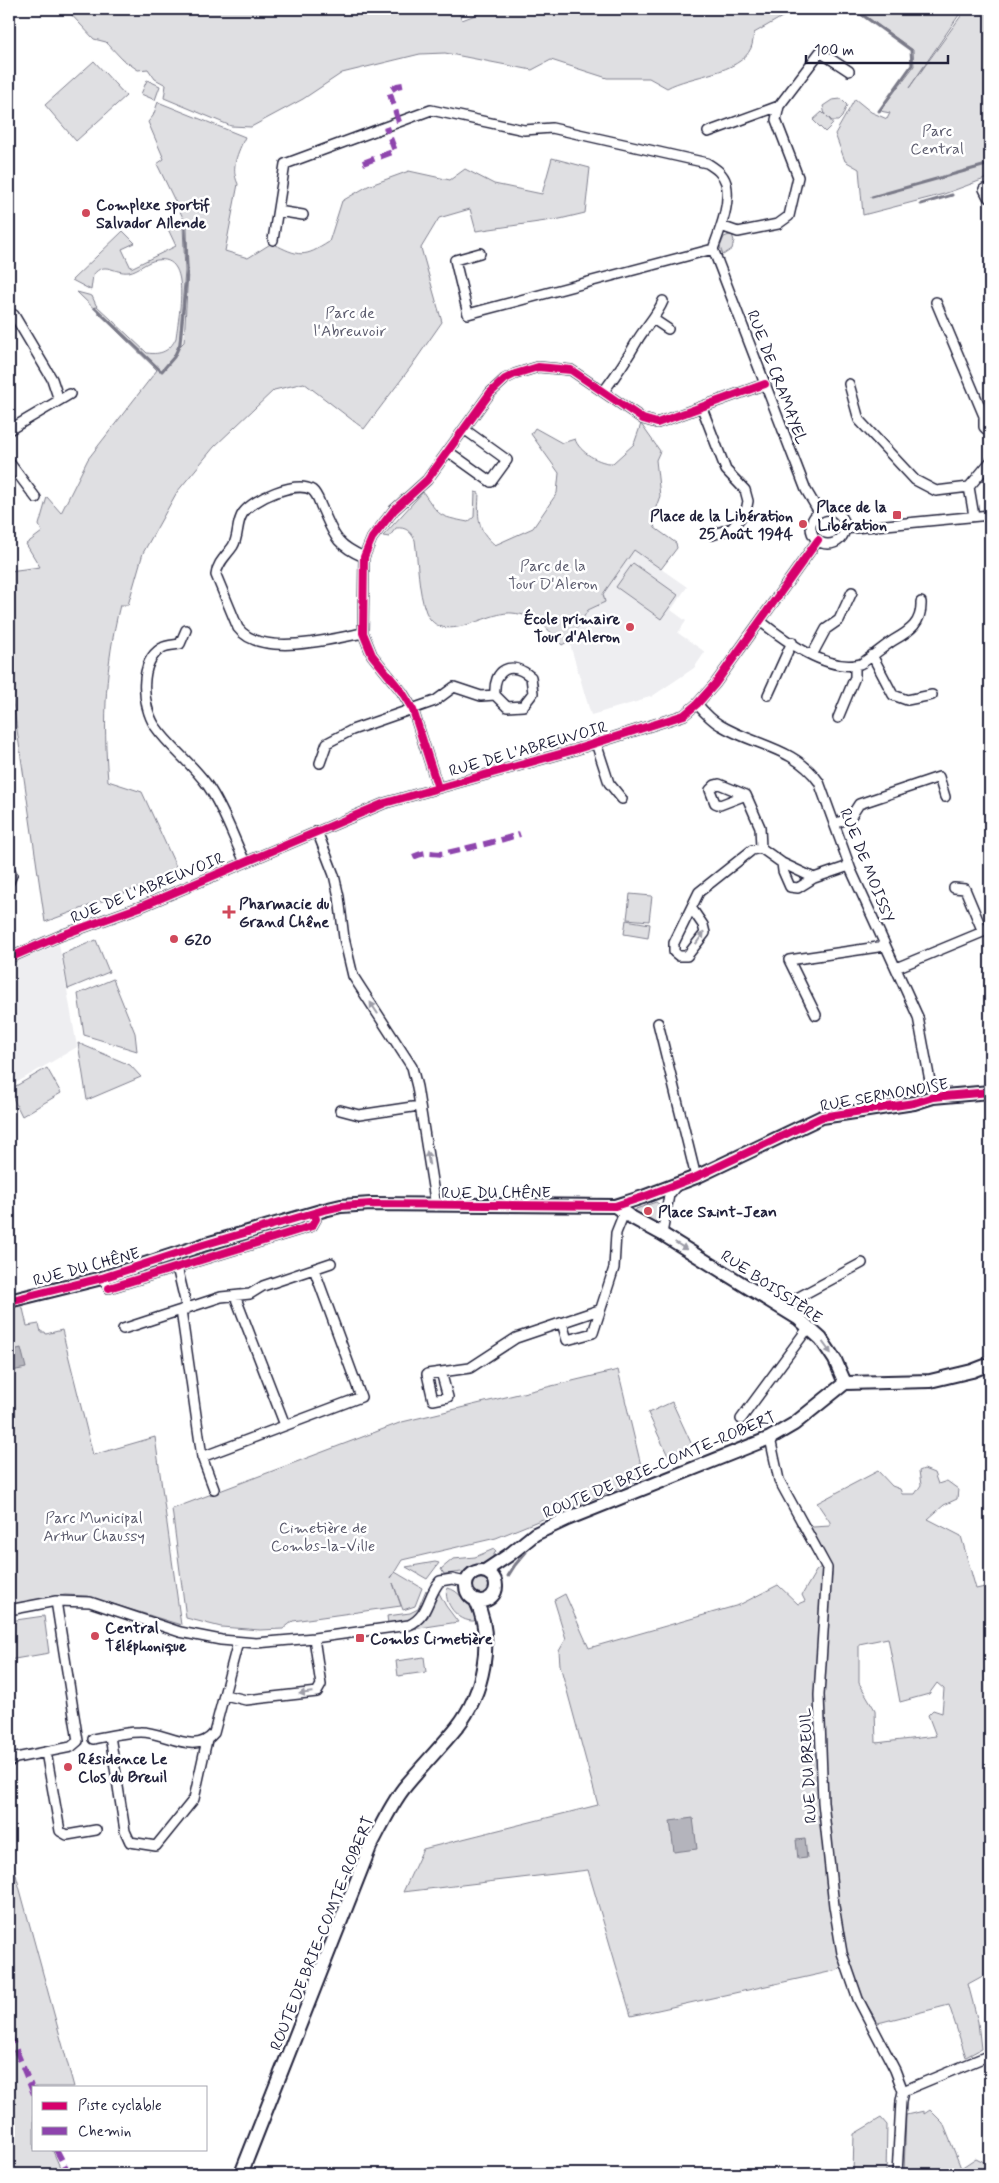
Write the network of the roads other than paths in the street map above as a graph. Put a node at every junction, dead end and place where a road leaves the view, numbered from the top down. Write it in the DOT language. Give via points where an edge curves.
graph roads {
  1 [pos="849,71"];
  2 [pos="779,106"];
  3 [pos="708,132"];
  4 [pos="278,211"];
  5 [pos="303,215"];
  6 [pos="721,226"];
  7 [pos="273,240"];
  8 [pos="714,249"];
  9 [pos="480,254"];
  10 [pos="662,301"];
  11 [pos="936,302"];
  12 [pos="9,313"];
  13 [pos="653,319"];
  14 [pos="668,329"];
  15 [pos="765,384"];
  16 [pos="849,384"];
  17 [pos="604,391"];
  18 [pos="70,394"];
  19 [pos="59,400"];
  20 [pos="702,408"];
  21 [pos="464,429"];
  22 [pos="9,430"];
  23 [pos="990,433"];
  24 [pos="449,452"];
  25 [pos="9,462"];
  26 [pos="990,464"];
  27 [pos="969,487"];
  28 [pos="36,498"];
  29 [pos="819,512"];
  30 [pos="990,515"];
  31 [pos="974,516"];
  32 [pos="844,529"];
  33 [pos="712,535"];
  34 [pos="818,540"];
  35 [pos="364,557"];
  36 [pos="852,592"];
  37 [pos="921,602"];
  38 [pos="760,621"];
  39 [pos="186,630"];
  40 [pos="363,632"];
  41 [pos="792,642"];
  42 [pos="812,655"];
  43 [pos="872,655"];
  44 [pos="855,664"];
  45 [pos="495,695"];
  46 [pos="768,695"];
  47 [pos="932,695"];
  48 [pos="697,704"];
  49 [pos="413,710"];
  50 [pos="838,718"];
  51 [pos="596,743"];
  52 [pos="320,763"];
  53 [pos="438,788"];
  54 [pos="746,795"];
  55 [pos="945,797"];
  56 [pos="622,799"];
  57 [pos="834,824"];
  58 [pos="318,831"];
  59 [pos="761,848"];
  60 [pos="245,862"];
  61 [pos="782,863"];
  62 [pos="849,866"];
  63 [pos="9,868"];
  64 [pos="814,878"];
  65 [pos="9,882"];
  66 [pos="954,888"];
  67 [pos="692,909"];
  68 [pos="987,931"];
  69 [pos="885,946"];
  70 [pos="9,958"];
  71 [pos="896,968"];
  72 [pos="816,1015"];
  73 [pos="658,1023"];
  74 [pos="990,1092"];
  75 [pos="933,1097"];
  76 [pos="419,1106"];
  77 [pos="340,1110"];
  78 [pos="696,1177"];
  79 [pos="677,1185"];
  80 [pos="436,1206"];
  81 [pos="619,1209"];
  82 [pos="314,1213"];
  83 [pos="662,1234"];
  84 [pos="862,1263"];
  85 [pos="331,1264"];
  86 [pos="177,1267"];
  87 [pos="314,1269"];
  88 [pos="102,1278"];
  89 [pos="235,1296"];
  90 [pos="9,1301"];
  91 [pos="184,1310"];
  92 [pos="600,1310"];
  93 [pos="785,1311"];
  94 [pos="562,1323"];
  95 [pos="808,1328"];
  96 [pos="123,1329"];
  97 [pos="990,1364"];
  98 [pos="441,1372"];
  99 [pos="845,1383"];
  100 [pos="741,1419"];
  101 [pos="285,1425"];
  102 [pos="770,1438"];
  103 [pos="202,1457"];
  104 [pos="214,1489"];
  105 [pos="509,1555"];
  106 [pos="485,1571"];
  107 [pos="495,1581"];
  108 [pos="466,1582"];
  109 [pos="494,1594"];
  110 [pos="56,1601"];
  111 [pos="476,1601"];
  112 [pos="9,1610"];
  113 [pos="485,1637"];
  114 [pos="314,1638"];
  115 [pos="238,1642"];
  116 [pos="224,1695"];
  117 [pos="110,1736"];
  118 [pos="93,1738"];
  119 [pos="207,1740"];
  120 [pos="46,1752"];
  121 [pos="9,1762"];
  122 [pos="96,1830"];
  123 [pos="990,2055"];
  124 [pos="903,2092"];
  125 [pos="241,2174"];
  126 [pos="897,2174"];
  1 -- 2 [label="street" via="820,52"];
  2 -- 3 [label="street"];
  2 -- 6 [label="street" via="776,120 798,177 789,216 778,224 738,232"];
  4 -- 5 [label="street"];
  4 -- 6 [label="street" via="285,164 431,110 524,130 552,128 707,163 719,170 726,182"];
  4 -- 7 [label="street"];
  6 -- 8 [label="street"];
  8 -- 9 [label="street" via="468,314 455,260"];
  8 -- 15 [label="street, RUE DE CRAMAYEL"];
  10 -- 13 [label="street"];
  11 -- 23 [label="street" via="984,416 984,427"];
  12 -- 19 [label="street" via="14,315 52,379"];
  13 -- 14 [label="street"];
  13 -- 17 [label="street"];
  15 -- 20 [label="street"];
  15 -- 29 [label="street, RUE DE CRAMAYEL" via="806,490"];
  16 -- 27 [label="street" via="859,420 915,480 936,491"];
  17 -- 20 [label="street" via="643,419 653,422"];
  17 -- 21 [label="street" via="571,370 551,367 524,370 497,386"];
  18 -- 19 [label="street"];
  19 -- 22 [label="street"];
  20 -- 33 [label="street" via="726,470 744,490 748,501 746,511 732,528"];
  21 -- 24 [label="street"];
  21 -- 24 [label="street" via="507,460 490,482"];
  24 -- 35 [label="street" via="427,480 394,510 372,538"];
  25 -- 28 [label="street"];
  26 -- 27 [label="street"];
  27 -- 31 [label="street"];
  29 -- 32 [label="street" via="835,512 842,518"];
  29 -- 34 [label="street" via="811,526"];
  30 -- 31 [label="street"];
  31 -- 32 [label="street"];
  32 -- 34 [label="street" via="834,542 829,544"];
  34 -- 38 [label="street, RUE DE L'ABREUVOIR"];
  35 -- 40 [label="street"];
  35 -- 40 [label="street" via="348,550 337,540 313,492 304,487 292,487 245,510 239,520 236,540 216,569 238,628 255,641 304,644"];
  36 -- 42 [label="street" via="839,620 826,628"];
  37 -- 43 [label="street" via="922,610 912,630"];
  38 -- 41 [label="street"];
  38 -- 48 [label="street, RUE DE L'ABREUVOIR"];
  39 -- 60 [label="street" via="180,644 162,648 152,658 145,677 148,708 158,729 210,788"];
  40 -- 49 [label="street" via="372,655"];
  41 -- 42 [label="street"];
  41 -- 46 [label="street"];
  42 -- 44 [label="street" via="838,666"];
  43 -- 44 [label="street" via="861,664"];
  43 -- 47 [label="street" via="894,695 907,700"];
  44 -- 50 [label="street" via="855,677"];
  45 -- 45 [label="street" via="507,707 523,706 533,693 531,677 522,669 505,670 494,684"];
  45 -- 49 [label="street" via="481,696 454,687 435,701"];
  48 -- 51 [label="street, RUE DE L'ABREUVOIR" via="668,722"];
  48 -- 57 [label="street, RUE DE MOISSY" via="720,726 798,759 811,770 819,782"];
  49 -- 52 [label="street" via="352,730 327,743"];
  49 -- 53 [label="street"];
  51 -- 53 [label="street, RUE DE L'ABREUVOIR"];
  51 -- 56 [label="street" via="609,783"];
  53 -- 58 [label="street, RUE DE L'ABREUVOIR" via="385,803"];
  54 -- 59 [label="street" via="760,827"];
  55 -- 57 [label="street" via="939,777 859,804 850,818"];
  57 -- 62 [label="street, RUE DE MOISSY"];
  58 -- 60 [label="street, RUE DE L'ABREUVOIR"];
  76 -- 58 [label="street, one-way" via="412,1066 353,976 334,875"];
  59 -- 61 [label="street"];
  59 -- 67 [label="street" via="752,850 699,892"];
  60 -- 70 [label="street, RUE DE L'ABREUVOIR"];
  61 -- 64 [label="street"];
  61 -- 64 [label="street" via="790,887 798,888"];
  62 -- 64 [label="street"];
  62 -- 69 [label="street, RUE DE MOISSY"];
  63 -- 65 [label="street" via="12,875"];
  66 -- 68 [label="street" via="965,889"];
  67 -- 67 [label="street, one-way" via="674,943 674,952 679,956 687,956 705,933"];
  68 -- 71 [label="street"];
  69 -- 71 [label="street, RUE DE MOISSY"];
  69 -- 72 [label="street" via="789,960"];
  71 -- 75 [label="street, RUE DE MOISSY" via="918,1016"];
  73 -- 78 [label="street"];
  74 -- 75 [label="main road, RUE SERMONOISE"];
  75 -- 78 [label="main road, RUE SERMONOISE" via="914,1103 822,1117"];
  76 -- 77 [label="street" via="359,1115"];
  80 -- 76 [label="street, one-way"];
  78 -- 79 [label="main road, RUE SERMONOISE"];
  79 -- 81 [label="main road, RUE DU CHÊNE"];
  79 -- 83 [label="street" via="669,1195"];
  80 -- 81 [label="main road, RUE DU CHÊNE"];
  80 -- 82 [label="main road, RUE DU CHÊNE" via="351,1205"];
  81 -- 83 [label="main road, RUE BOISSIÈRE"];
  81 -- 92 [label="street" via="614,1268"];
  82 -- 86 [label="street, RUE DU CHÊNE" via="316,1219 312,1226"];
  82 -- 88 [label="main road, RUE DU CHÊNE"];
  83 -- 93 [label="main road, RUE BOISSIÈRE, one-way"];
  84 -- 93 [label="street" via="797,1298"];
  85 -- 87 [label="street"];
  86 -- 88 [label="street, RUE DU CHÊNE" via="109,1288"];
  86 -- 91 [label="street"];
  87 -- 89 [label="street" via="262,1286 250,1294"];
  87 -- 101 [label="street" via="361,1397"];
  88 -- 90 [label="main road, RUE DU CHÊNE"];
  89 -- 91 [label="street"];
  89 -- 101 [label="street"];
  91 -- 96 [label="street"];
  91 -- 103 [label="street"];
  92 -- 94 [label="street"];
  92 -- 94 [label="street" via="593,1333 567,1340"];
  93 -- 95 [label="main road, RUE BOISSIÈRE"];
  94 -- 98 [label="street" via="516,1338 470,1368"];
  95 -- 99 [label="main road, RUE BOISSIÈRE, one-way" via="821,1339 836,1360"];
  95 -- 100 [label="street"];
  97 -- 99 [label="main road" via="930,1381"];
  99 -- 102 [label="main road, ROUTE DE BRIE-COMTE-ROBERT" via="794,1424"];
  101 -- 103 [label="street"];
  102 -- 105 [label="main road, ROUTE DE BRIE-COMTE-ROBERT" via="567,1519 536,1534"];
  102 -- 124 [label="street, RUE DU BREUIL" via="779,1480 827,1568 818,1695 823,1802 842,1953 858,1999"];
  103 -- 104 [label="street"];
  105 -- 106 [label="main road, ROUTE DE BRIE-COMTE-ROBERT"];
  105 -- 107 [label="main road, ROUTE DE BRIE-COMTE-ROBERT"];
  106 -- 107 [label="main road"];
  106 -- 108 [label="main road" via="472,1573"];
  107 -- 109 [label="main road"];
  108 -- 111 [label="main road" via="467,1593"];
  108 -- 114 [label="street" via="440,1581 422,1616 409,1625"];
  109 -- 111 [label="main road" via="488,1600"];
  109 -- 113 [label="main road, ROUTE DE BRIE-COMTE-ROBERT"];
  110 -- 112 [label="street"];
  110 -- 115 [label="street" via="90,1602 180,1632"];
  110 -- 120 [label="street" via="78,1741 75,1745"];
  111 -- 113 [label="main road, ROUTE DE BRIE-COMTE-ROBERT" via="483,1614"];
  113 -- 125 [label="main road, ROUTE DE BRIE-COMTE-ROBERT" via="477,1691 458,1725 404,1789 370,1848"];
  114 -- 115 [label="street" via="273,1643"];
  114 -- 116 [label="street, one-way" via="321,1685 317,1692 246,1700"];
  115 -- 116 [label="street"];
  116 -- 119 [label="street" via="214,1733"];
  117 -- 118 [label="street"];
  117 -- 119 [label="street" via="142,1731 194,1744"];
  117 -- 119 [label="street" via="125,1832 130,1842 156,1846 194,1799"];
  120 -- 121 [label="street"];
  120 -- 122 [label="street" via="60,1831 67,1835"];
  123 -- 124 [label="street"];
  124 -- 126 [label="street"];
}
